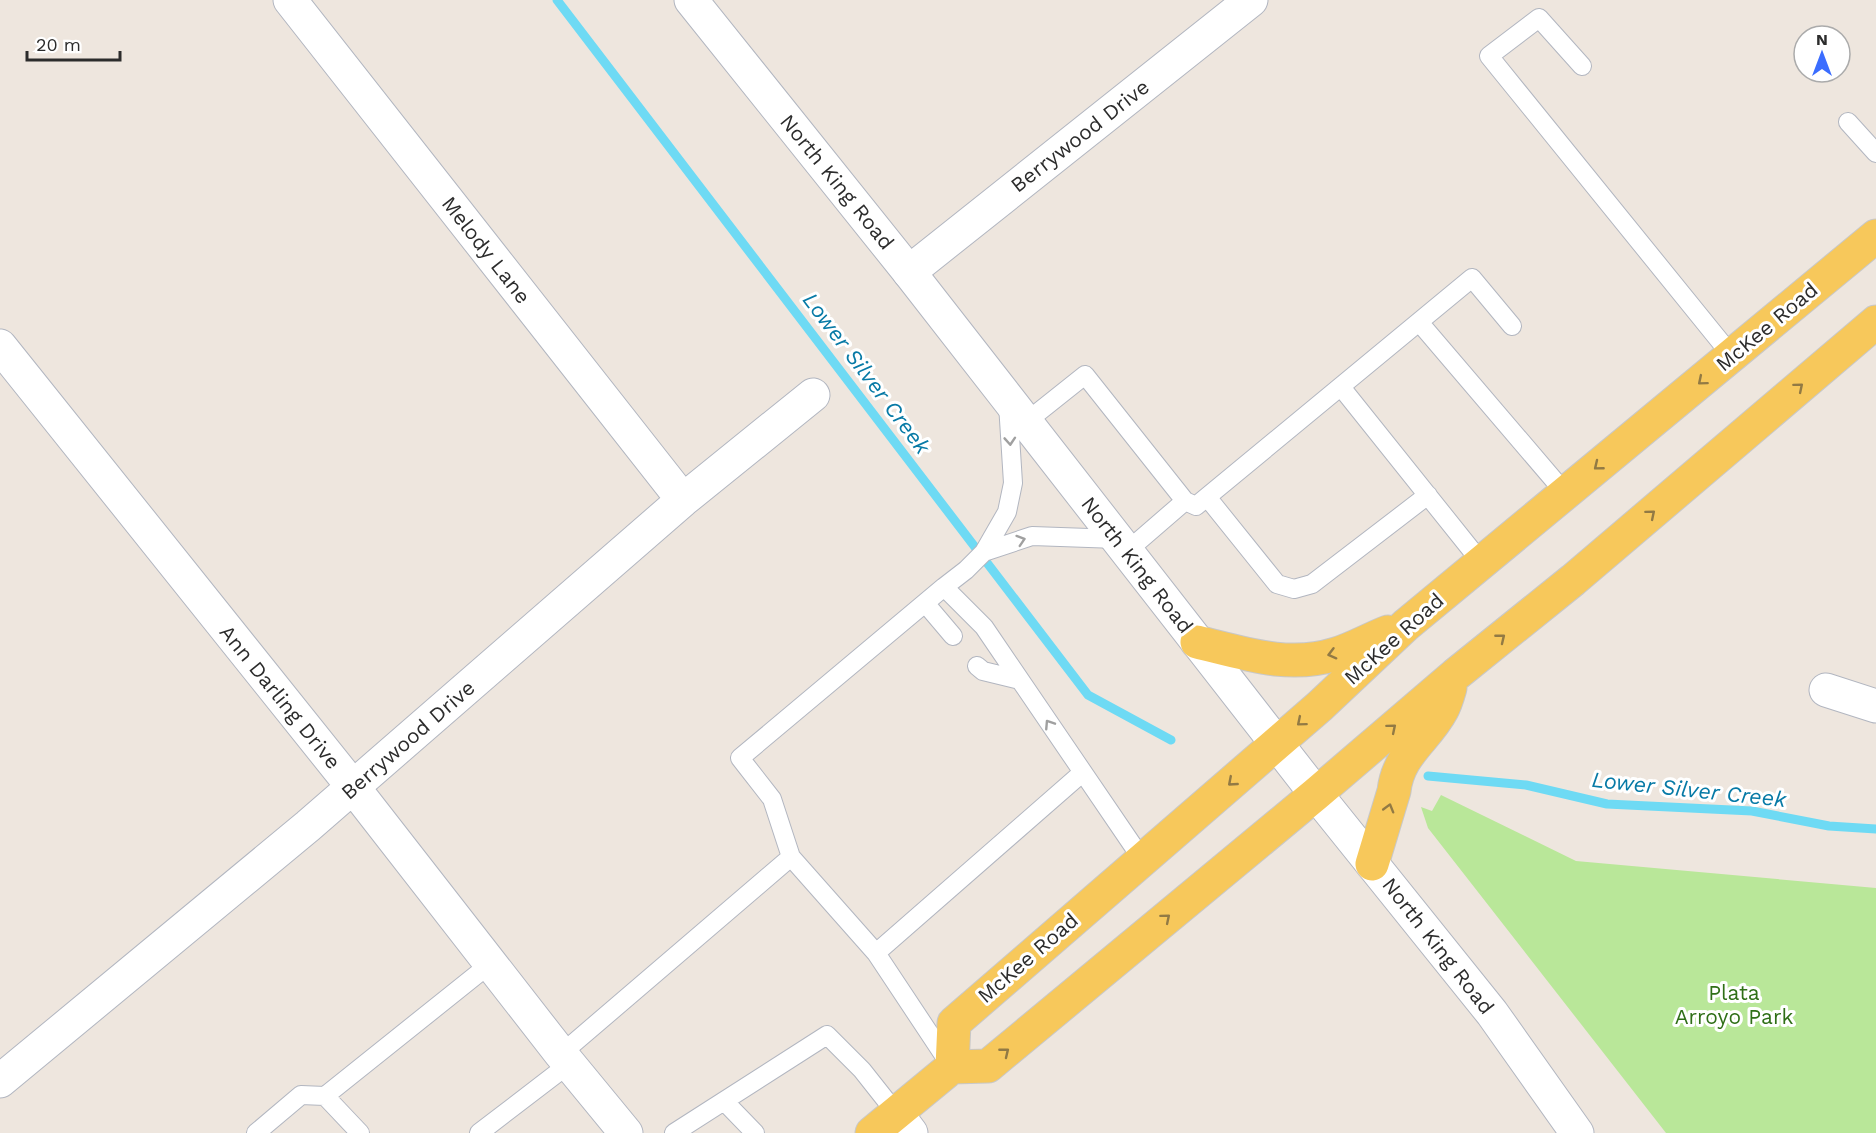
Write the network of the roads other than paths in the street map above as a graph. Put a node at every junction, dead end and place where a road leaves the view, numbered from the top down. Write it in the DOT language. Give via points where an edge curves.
graph roads {
  1 [pos="290,0"];
  2 [pos="691,0"];
  3 [pos="1251,0"];
  4 [pos="1582,66"];
  5 [pos="1848,122"];
  6 [pos="1876,153"];
  7 [pos="1876,236"];
  8 [pos="909,272"];
  9 [pos="1419,322"];
  10 [pos="1876,322"];
  11 [pos="1512,326"];
  12 [pos="0,346"];
  13 [pos="1732,356"];
  14 [pos="1341,387"];
  15 [pos="813,395"];
  16 [pos="1017,410"];
  17 [pos="1564,493"];
  18 [pos="1428,495"];
  19 [pos="1207,497"];
  20 [pos="682,500"];
  21 [pos="1185,501"];
  22 [pos="1122,546"];
  23 [pos="984,552"];
  24 [pos="1481,562"];
  25 [pos="944,586"];
  26 [pos="925,603"];
  27 [pos="1406,625"];
  28 [pos="953,636"];
  29 [pos="1197,642"];
  30 [pos="977,666"];
  31 [pos="1455,675"];
  32 [pos="1020,680"];
  33 [pos="1826,690"];
  34 [pos="1876,706"];
  35 [pos="1276,743"];
  36 [pos="1082,772"];
  37 [pos="353,787"];
  38 [pos="1316,794"];
  39 [pos="791,857"];
  40 [pos="1142,859"];
  41 [pos="1372,864"];
  42 [pos="876,953"];
  43 [pos="490,964"];
  44 [pos="565,1059"];
  45 [pos="952,1067"];
  46 [pos="4,1070"];
  47 [pos="325,1096"];
  48 [pos="724,1101"];
  49 [pos="893,1126"];
  50 [pos="256,1133"];
  51 [pos="360,1133"];
  52 [pos="479,1133"];
  53 [pos="626,1133"];
  54 [pos="674,1133"];
  55 [pos="755,1133"];
  56 [pos="1577,1133"];
  1 -- 20 [label="street, Melody Lane"];
  2 -- 8 [label="street, North King Road"];
  3 -- 8 [label="street, Berrywood Drive"];
  4 -- 13 [label="lane" via="1539,18 1489,56"];
  5 -- 6 [label="lane"];
  7 -- 13 [label="main road, McKee Road"];
  8 -- 16 [label="street, North King Road"];
  9 -- 11 [label="lane" via="1472,278"];
  9 -- 14 [label="lane"];
  9 -- 17 [label="lane"];
  31 -- 10 [label="main road, one-way"];
  12 -- 37 [label="street, Ann Darling Drive"];
  13 -- 17 [label="main road, McKee Road, one-way"];
  14 -- 18 [label="lane"];
  14 -- 19 [label="lane"];
  15 -- 20 [label="street, Berrywood Drive"];
  16 -- 21 [label="lane" via="1085,375"];
  16 -- 22 [label="street, North King Road"];
  16 -- 23 [label="lane, one-way" via="1013,483 1007,512"];
  17 -- 24 [label="main road, McKee Road"];
  18 -- 19 [label="lane" via="1312,584 1293,589 1277,584"];
  18 -- 24 [label="lane"];
  19 -- 21 [label="lane" via="1196,506"];
  20 -- 37 [label="street, Berrywood Drive"];
  21 -- 22 [label="lane"];
  23 -- 22 [label="lane, one-way" via="1032,536 1060,536"];
  22 -- 29 [label="street, North King Road"];
  23 -- 25 [label="lane"];
  24 -- 27 [label="main road, McKee Road"];
  25 -- 26 [label="lane"];
  25 -- 32 [label="lane" via="984,627"];
  26 -- 28 [label="lane"];
  26 -- 39 [label="lane" via="740,758 772,799"];
  27 -- 29 [label="main road, one-way" via="1336,654 1296,662"];
  27 -- 35 [label="main road, McKee Road, one-way"];
  29 -- 35 [label="street, North King Road"];
  30 -- 32 [label="lane"];
  38 -- 31 [label="main road, one-way"];
  41 -- 31 [label="main road, one-way" via="1404,758 1442,711"];
  36 -- 32 [label="lane, one-way"];
  33 -- 34 [label="street"];
  35 -- 38 [label="street, North King Road"];
  35 -- 40 [label="main road, McKee Road, one-way"];
  36 -- 40 [label="lane"];
  36 -- 42 [label="lane"];
  37 -- 43 [label="street, Ann Darling Drive"];
  37 -- 46 [label="street, Berrywood Drive"];
  38 -- 41 [label="street, North King Road"];
  45 -- 38 [label="main road, one-way" via="988,1066"];
  39 -- 42 [label="lane"];
  39 -- 44 [label="lane"];
  40 -- 45 [label="main road, McKee Road" via="954,1023"];
  41 -- 56 [label="street, North King Road" via="1492,1013"];
  42 -- 45 [label="lane"];
  43 -- 44 [label="street, Ann Darling Drive"];
  43 -- 47 [label="lane"];
  44 -- 52 [label="lane"];
  44 -- 53 [label="street, Ann Darling Drive"];
  45 -- 49 [label="main road"];
  47 -- 50 [label="lane" via="301,1095"];
  47 -- 51 [label="lane"];
  48 -- 49 [label="lane" via="827,1035 862,1070"];
  48 -- 54 [label="lane"];
  48 -- 55 [label="lane"];
}
